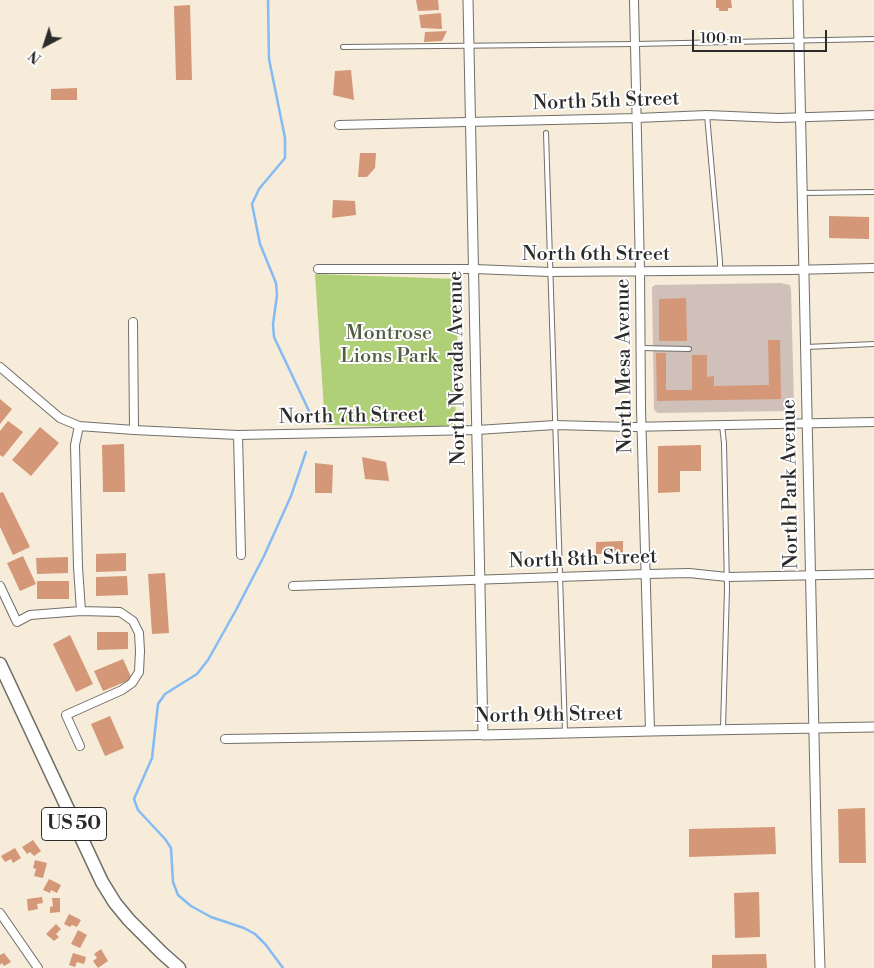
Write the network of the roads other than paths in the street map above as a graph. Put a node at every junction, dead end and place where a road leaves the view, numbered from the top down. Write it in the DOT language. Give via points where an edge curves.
graph roads {
  1 [pos="468,0"];
  2 [pos="634,0"];
  3 [pos="798,0"];
  4 [pos="874,39"];
  5 [pos="799,41"];
  6 [pos="635,44"];
  7 [pos="469,46"];
  8 [pos="343,47"];
  9 [pos="707,115"];
  10 [pos="874,115"];
  11 [pos="800,117"];
  12 [pos="636,118"];
  13 [pos="470,122"];
  14 [pos="339,125"];
  15 [pos="546,132"];
  16 [pos="874,192"];
  17 [pos="802,194"];
  18 [pos="874,268"];
  19 [pos="318,269"];
  20 [pos="474,269"];
  21 [pos="804,270"];
  22 [pos="640,271"];
  23 [pos="720,271"];
  24 [pos="550,272"];
  25 [pos="133,322"];
  26 [pos="874,344"];
  27 [pos="805,347"];
  28 [pos="641,348"];
  29 [pos="689,350"];
  30 [pos="0,368"];
  31 [pos="874,422"];
  32 [pos="806,424"];
  33 [pos="555,425"];
  34 [pos="722,425"];
  35 [pos="79,426"];
  36 [pos="642,426"];
  37 [pos="134,430"];
  38 [pos="477,430"];
  39 [pos="238,436"];
  40 [pos="241,555"];
  41 [pos="647,574"];
  42 [pos="874,574"];
  43 [pos="560,576"];
  44 [pos="810,576"];
  45 [pos="727,577"];
  46 [pos="480,580"];
  47 [pos="0,586"];
  48 [pos="293,586"];
  49 [pos="81,611"];
  50 [pos="0,664"];
  51 [pos="813,728"];
  52 [pos="874,728"];
  53 [pos="723,730"];
  54 [pos="650,731"];
  55 [pos="565,732"];
  56 [pos="483,735"];
  57 [pos="225,739"];
  58 [pos="80,746"];
  59 [pos="0,913"];
  60 [pos="176,967"];
  61 [pos="38,968"];
  62 [pos="820,968"];
  1 -- 7 [label="street, North Nevada Avenue"];
  2 -- 6 [label="street, North Mesa Avenue"];
  3 -- 5 [label="street, North Park Avenue"];
  4 -- 5 [label="lane"];
  5 -- 6 [label="lane"];
  5 -- 11 [label="street, North Park Avenue"];
  6 -- 7 [label="lane"];
  6 -- 12 [label="street, North Mesa Avenue"];
  7 -- 8 [label="lane"];
  7 -- 13 [label="street, North Nevada Avenue"];
  9 -- 11 [label="street, North 5th Street"];
  9 -- 12 [label="street, North 5th Street"];
  9 -- 23 [label="lane"];
  10 -- 11 [label="street, North 5th Street"];
  11 -- 17 [label="street, North Park Avenue"];
  12 -- 13 [label="street, North 5th Street"];
  12 -- 22 [label="street, North Mesa Avenue"];
  13 -- 14 [label="street, North 5th Street"];
  13 -- 20 [label="street, North Nevada Avenue"];
  15 -- 24 [label="lane"];
  16 -- 17 [label="lane"];
  17 -- 21 [label="street, North Park Avenue"];
  18 -- 21 [label="street, North 6th Street"];
  19 -- 20 [label="street, North 6th Street"];
  20 -- 24 [label="street, North 6th Street"];
  20 -- 38 [label="street, North Nevada Avenue"];
  21 -- 23 [label="street, North 6th Street"];
  21 -- 27 [label="street, North Park Avenue"];
  22 -- 23 [label="street, North 6th Street"];
  22 -- 24 [label="street, North 6th Street"];
  22 -- 28 [label="street, North Mesa Avenue"];
  24 -- 33 [label="lane"];
  25 -- 37 [label="street"];
  26 -- 27 [label="lane"];
  27 -- 32 [label="street, North Park Avenue"];
  28 -- 29 [label="lane"];
  28 -- 36 [label="street, North Mesa Avenue"];
  30 -- 35 [label="street, North 7th Street" via="60,418"];
  31 -- 32 [label="street, North 7th Street"];
  32 -- 34 [label="street, North 7th Street"];
  32 -- 44 [label="street, North Park Avenue"];
  33 -- 36 [label="street, North 7th Street"];
  33 -- 38 [label="street, North 7th Street"];
  33 -- 43 [label="lane"];
  34 -- 36 [label="street, North 7th Street"];
  34 -- 45 [label="lane"];
  35 -- 37 [label="street, North 7th Street"];
  35 -- 49 [label="street" via="75,444"];
  36 -- 41 [label="street, North Mesa Avenue"];
  37 -- 39 [label="street, North 7th Street"];
  38 -- 39 [label="street, North 7th Street"];
  38 -- 46 [label="street, North Nevada Avenue"];
  39 -- 40 [label="street"];
  41 -- 43 [label="street, North 8th Street"];
  41 -- 45 [label="street, North 8th Street" via="689,573"];
  41 -- 54 [label="street, North Mesa Avenue"];
  42 -- 44 [label="street, North 8th Street"];
  43 -- 46 [label="street, North 8th Street"];
  43 -- 55 [label="lane"];
  44 -- 45 [label="street, North 8th Street"];
  44 -- 51 [label="street, North Park Avenue"];
  45 -- 53 [label="lane"];
  46 -- 48 [label="street, North 8th Street"];
  46 -- 56 [label="street, North Nevada Avenue"];
  47 -- 49 [label="street" via="17,622 30,615"];
  49 -- 58 [label="street" via="120,612 133,621 139,633 140,651 138,672 132,683 66,715"];
  50 -- 60 [label="highway, US 50" via="102,882 128,920"];
  51 -- 52 [label="street, North 9th Street"];
  51 -- 53 [label="street, North 9th Street"];
  51 -- 62 [label="street, North Park Avenue"];
  53 -- 54 [label="street, North 9th Street"];
  54 -- 55 [label="street, North 9th Street"];
  55 -- 56 [label="street, North 9th Street"];
  56 -- 57 [label="street, North 9th Street"];
  59 -- 61 [label="street"];
}
